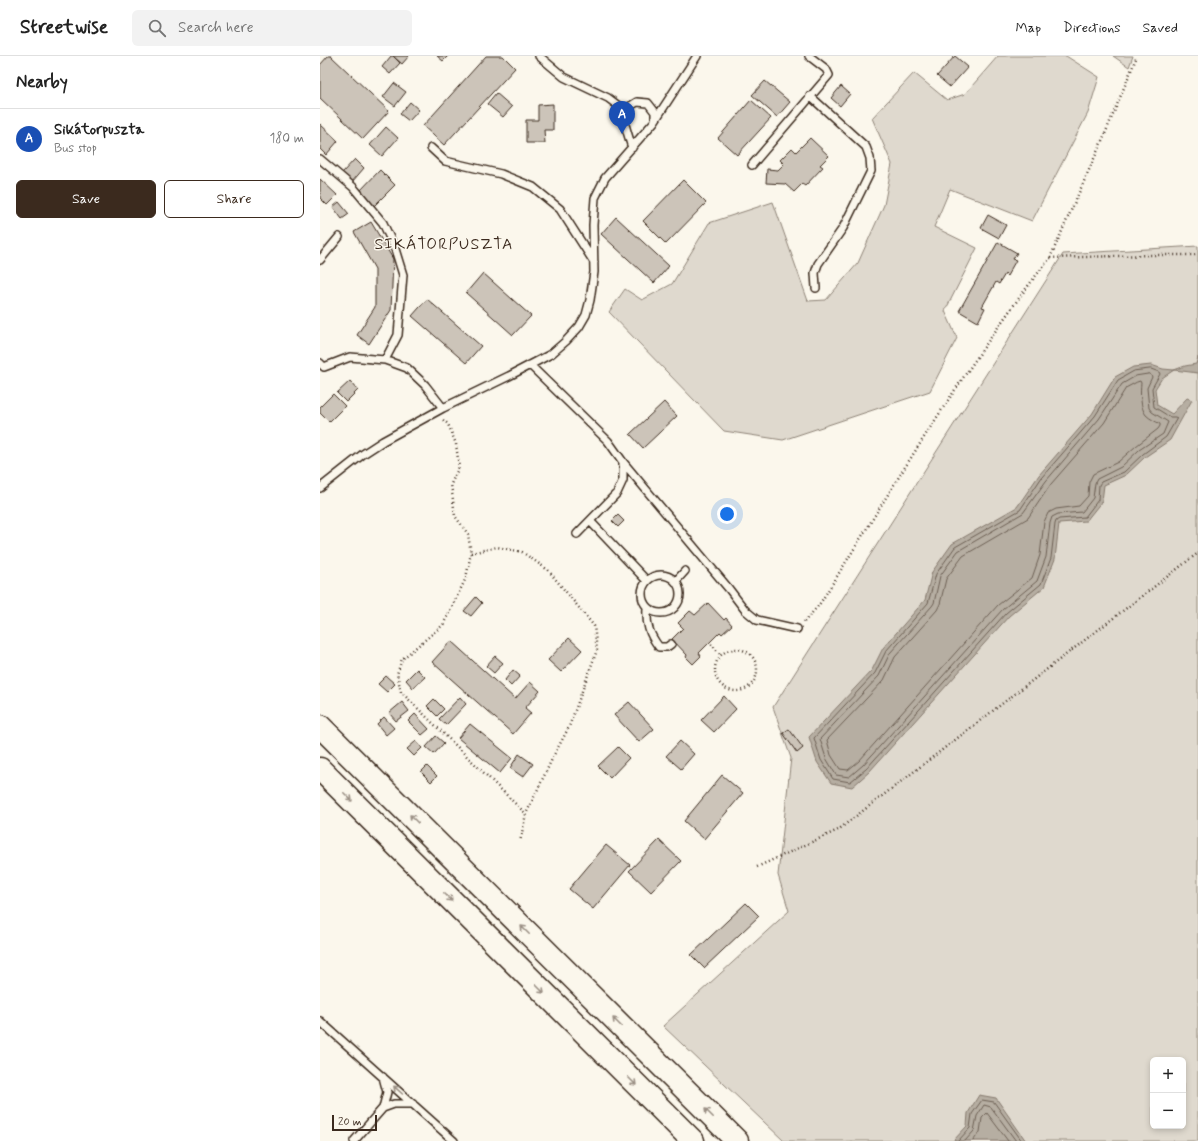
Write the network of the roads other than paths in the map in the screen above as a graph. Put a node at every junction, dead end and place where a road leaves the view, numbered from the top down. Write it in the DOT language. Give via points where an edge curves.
graph roads {
  1 [pos="539,56"];
  2 [pos="696,56"];
  3 [pos="809,56"];
  4 [pos="810,96"];
  5 [pos="624,110"];
  6 [pos="654,122"];
  7 [pos="431,148"];
  8 [pos="632,148"];
  9 [pos="320,159"];
  10 [pos="752,165"];
  11 [pos="339,236"];
  12 [pos="320,260"];
  13 [pos="594,262"];
  14 [pos="816,288"];
  15 [pos="385,360"];
  16 [pos="530,365"];
  17 [pos="321,368"];
  18 [pos="443,408"];
  19 [pos="623,462"];
  20 [pos="320,488"];
  21 [pos="590,521"];
  22 [pos="577,534"];
  23 [pos="685,571"];
  24 [pos="647,581"];
  25 [pos="676,581"];
  26 [pos="647,608"];
  27 [pos="797,629"];
  28 [pos="671,644"];
  29 [pos="320,726"];
  30 [pos="320,770"];
  31 [pos="320,1021"];
  32 [pos="383,1077"];
  33 [pos="413,1104"];
  34 [pos="383,1108"];
  35 [pos="354,1141"];
  36 [pos="454,1141"];
  37 [pos="693,1141"];
  38 [pos="737,1141"];
  1 -- 5 [label="lane" via="564,77 608,98"];
  2 -- 6 [label="lane"];
  3 -- 4 [label="lane" via="826,69 828,75"];
  4 -- 10 [label="lane"];
  4 -- 14 [label="lane" via="866,147 871,171 843,228 818,264"];
  5 -- 6 [label="lane" via="637,102 648,103 655,112"];
  5 -- 8 [label="lane" via="623,118"];
  6 -- 8 [label="lane"];
  7 -- 13 [label="lane" via="445,161 501,174 533,188 560,209"];
  8 -- 13 [label="lane" via="605,178 595,198"];
  9 -- 15 [label="lane" via="353,187 383,224 395,249 403,275 398,335"];
  11 -- 12 [label="lane"];
  13 -- 16 [label="lane" via="590,300 579,327 551,354"];
  15 -- 17 [label="lane" via="350,357"];
  15 -- 18 [label="lane" via="407,368 425,385"];
  16 -- 18 [label="lane"];
  16 -- 19 [label="lane" via="608,441"];
  18 -- 20 [label="lane" via="363,454"];
  19 -- 21 [label="lane" via="623,480 617,493"];
  19 -- 27 [label="lane" via="745,610 757,620"];
  21 -- 22 [label="lane"];
  21 -- 24 [label="lane"];
  23 -- 25 [label="lane"];
  24 -- 25 [label="lane" via="660,574"];
  24 -- 26 [label="lane" via="642,586 642,598"];
  25 -- 26 [label="lane" via="681,596 677,606 668,613 656,614"];
  26 -- 28 [label="lane" via="646,621 653,639 659,646 666,647"];
  38 -- 29 [label="highway, one-way"];
  30 -- 37 [label="highway, one-way"];
  31 -- 32 [label="lane"];
  33 -- 32 [label="lane, one-way"];
  32 -- 34 [label="lane" via="387,1092"];
  33 -- 34 [label="lane" via="394,1104"];
  33 -- 36 [label="lane"];
  34 -- 35 [label="lane"];
}
